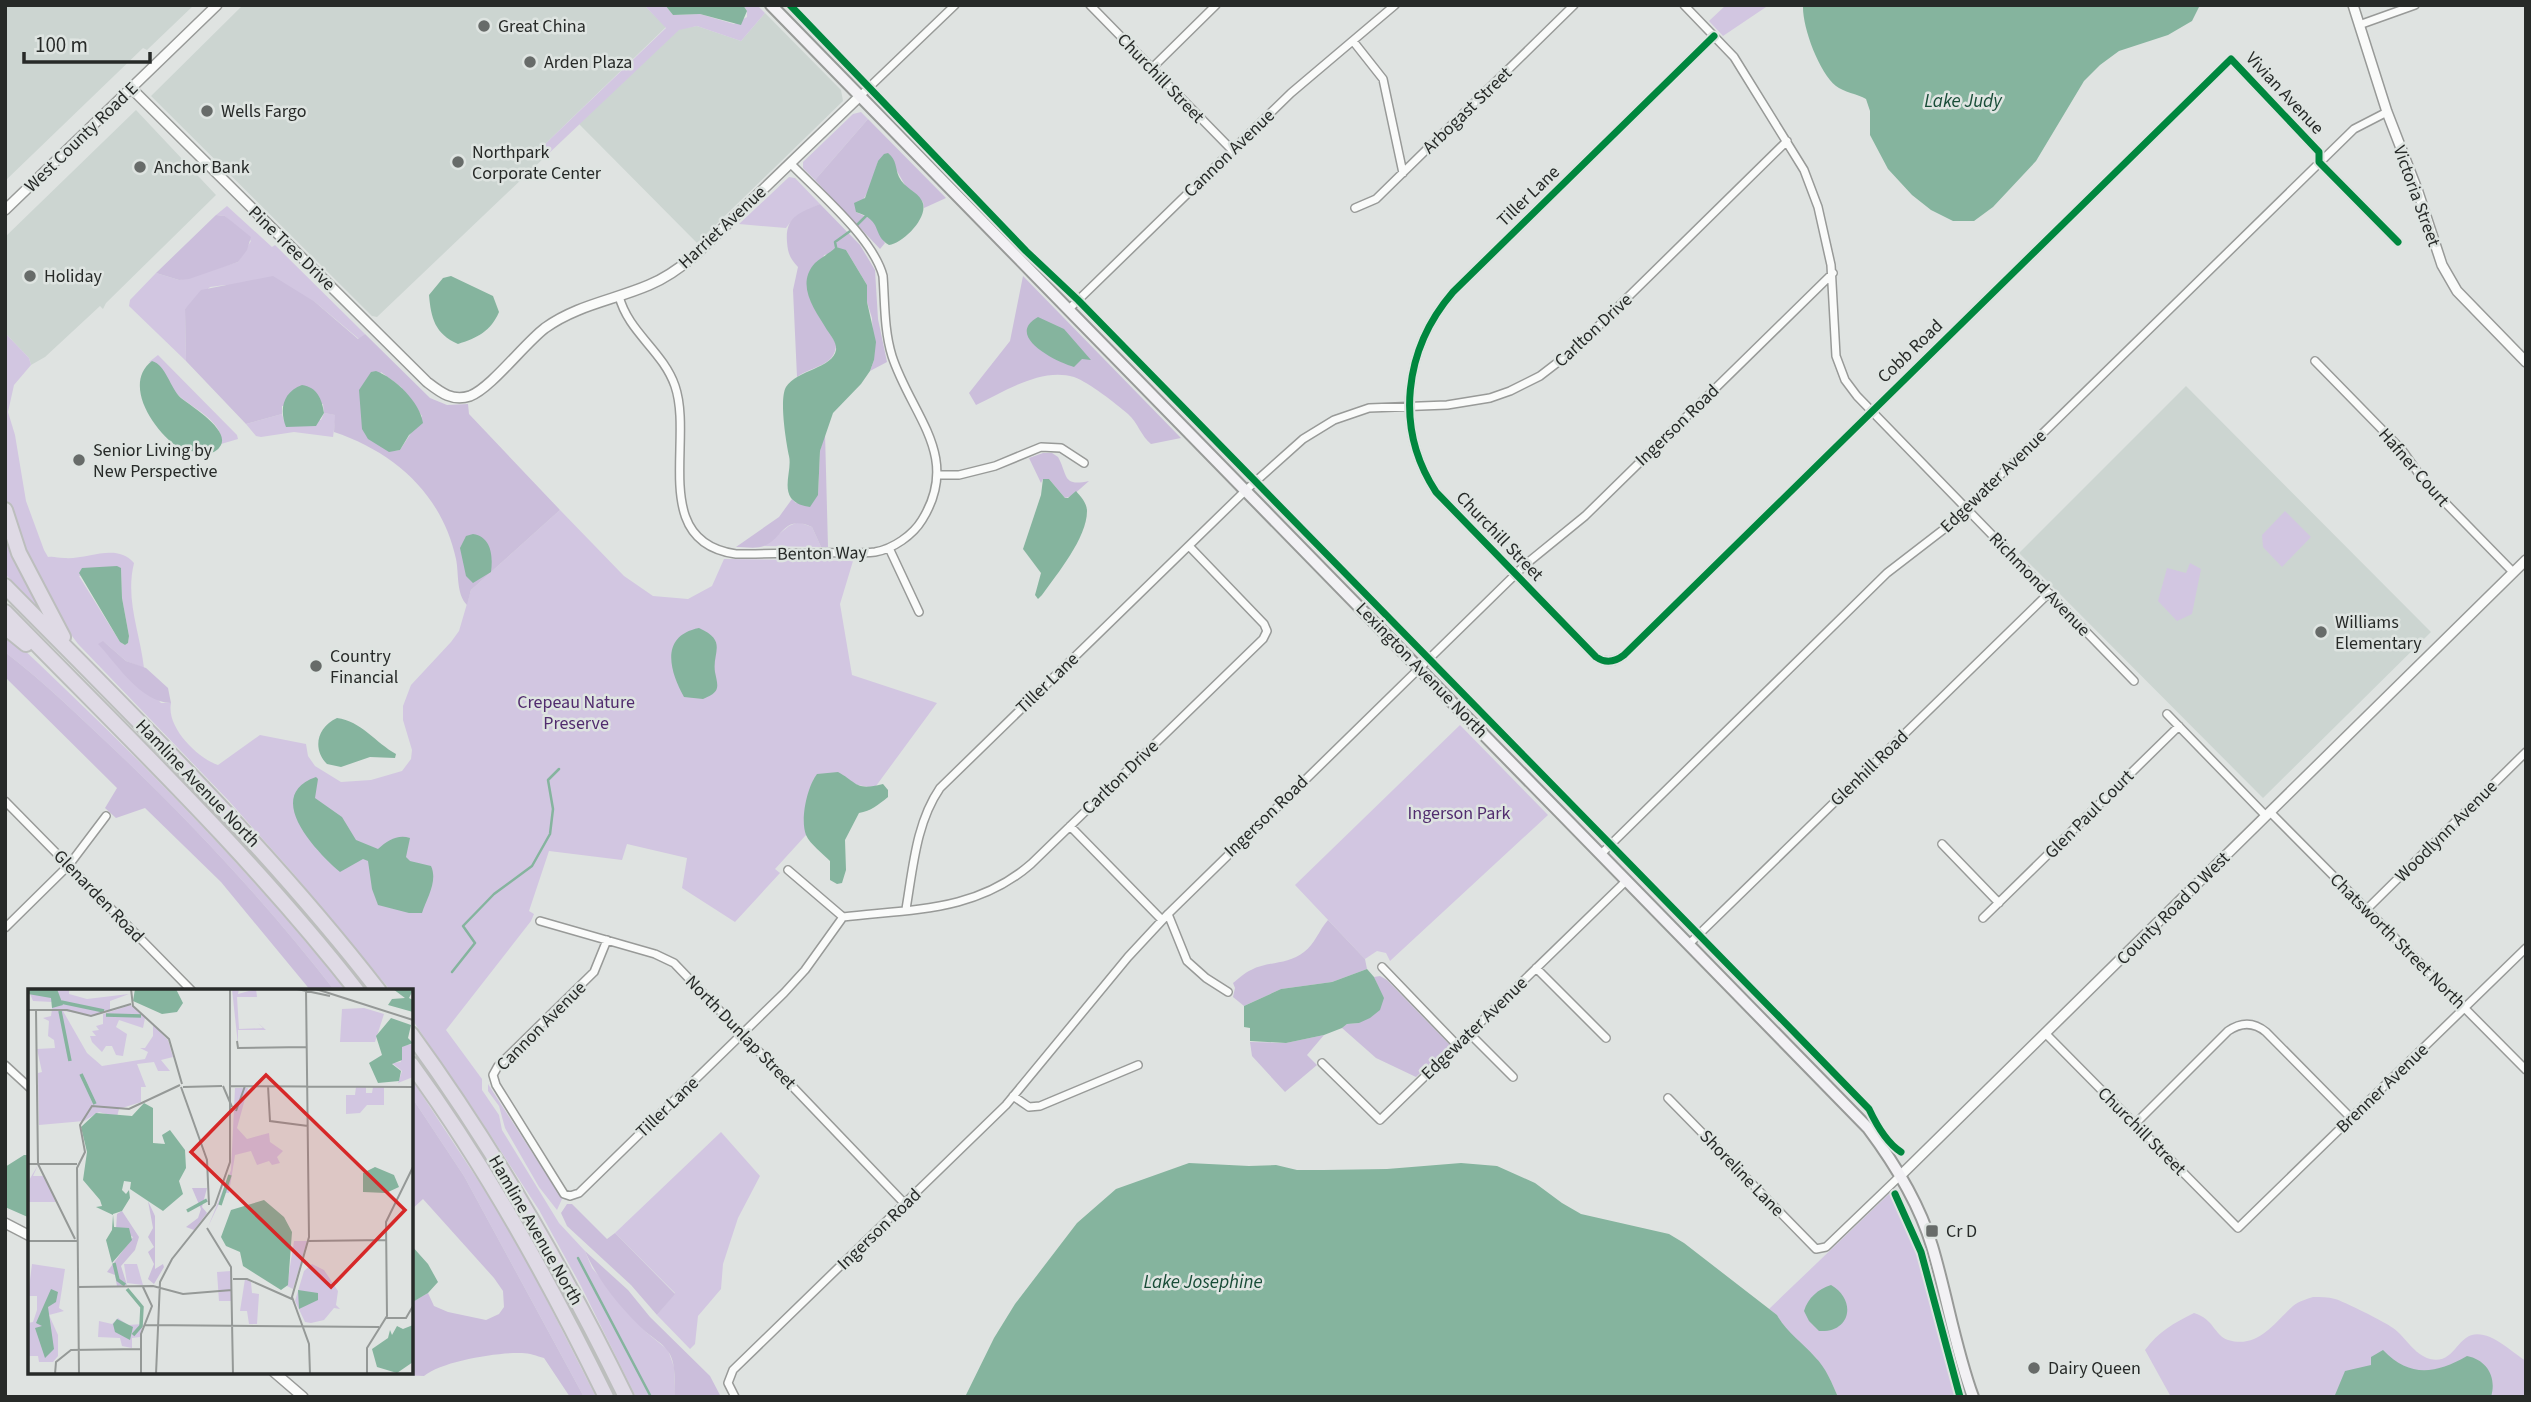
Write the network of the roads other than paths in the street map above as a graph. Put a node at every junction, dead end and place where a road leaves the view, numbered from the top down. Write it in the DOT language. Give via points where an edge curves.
graph roads {
  1 [pos="217,5"];
  2 [pos="771,5"];
  3 [pos="954,5"];
  4 [pos="1090,5"];
  5 [pos="1216,5"];
  6 [pos="1395,5"];
  7 [pos="1574,5"];
  8 [pos="1684,5"];
  9 [pos="2353,5"];
  10 [pos="2415,5"];
  11 [pos="2359,24"];
  12 [pos="1714,36"];
  13 [pos="1353,41"];
  14 [pos="2231,59"];
  15 [pos="1152,68"];
  16 [pos="131,88"];
  17 [pos="860,96"];
  18 [pos="2386,112"];
  19 [pos="1787,141"];
  20 [pos="1232,150"];
  21 [pos="2319,162"];
  22 [pos="790,163"];
  23 [pos="1402,173"];
  24 [pos="1355,208"];
  25 [pos="5,211"];
  26 [pos="2398,242"];
  27 [pos="1833,273"];
  28 [pos="619,296"];
  29 [pos="1069,309"];
  30 [pos="2315,361"];
  31 [pos="2525,361"];
  32 [pos="458,398"];
  33 [pos="1411,405"];
  34 [pos="1872,411"];
  35 [pos="1084,463"];
  36 [pos="939,475"];
  37 [pos="1246,490"];
  38 [pos="1966,508"];
  39 [pos="5,510"];
  40 [pos="1189,546"];
  41 [pos="890,548"];
  42 [pos="2526,560"];
  43 [pos="2513,572"];
  44 [pos="1515,575"];
  45 [pos="5,586"];
  46 [pos="2049,593"];
  47 [pos="5,612"];
  48 [pos="919,612"];
  49 [pos="5,627"];
  50 [pos="72,654"];
  51 [pos="1609,662"];
  52 [pos="1419,667"];
  53 [pos="73,681"];
  54 [pos="2134,681"];
  55 [pos="2167,714"];
  56 [pos="2179,726"];
  57 [pos="2526,752"];
  58 [pos="5,802"];
  59 [pos="2268,814"];
  60 [pos="106,816"];
  61 [pos="1070,826"];
  62 [pos="1942,844"];
  63 [pos="1601,853"];
  64 [pos="69,865"];
  65 [pos="788,870"];
  66 [pos="1627,880"];
  67 [pos="1999,903"];
  68 [pos="906,909"];
  69 [pos="2367,909"];
  70 [pos="843,917"];
  71 [pos="1165,917"];
  72 [pos="1983,918"];
  73 [pos="540,921"];
  74 [pos="5,928"];
  75 [pos="607,940"];
  76 [pos="1689,944"];
  77 [pos="2526,948"];
  78 [pos="1382,967"];
  79 [pos="1536,968"];
  80 [pos="189,989"];
  81 [pos="354,989"];
  82 [pos="377,989"];
  83 [pos="1228,992"];
  84 [pos="2464,1008"];
  85 [pos="742,1033"];
  86 [pos="1469,1033"];
  87 [pos="2046,1034"];
  88 [pos="413,1037"];
  89 [pos="1605,1038"];
  90 [pos="1457,1045"];
  91 [pos="1322,1063"];
  92 [pos="5,1065"];
  93 [pos="1138,1065"];
  94 [pos="413,1067"];
  95 [pos="2526,1070"];
  96 [pos="1513,1077"];
  97 [pos="28,1086"];
  98 [pos="1013,1096"];
  99 [pos="1668,1098"];
  100 [pos="2351,1118"];
  101 [pos="2135,1124"];
  102 [pos="1901,1175"];
  103 [pos="570,1196"];
  104 [pos="905,1204"];
  105 [pos="5,1223"];
  106 [pos="2238,1228"];
  107 [pos="28,1235"];
  108 [pos="1816,1249"];
  109 [pos="276,1374"];
  110 [pos="303,1397"];
  111 [pos="606,1397"];
  112 [pos="626,1397"];
  113 [pos="735,1397"];
  114 [pos="1973,1397"];
  1 -- 16 [label="street, West County Road E"];
  2 -- 17 [label="main road, Lexington Avenue North"];
  3 -- 17 [label="street, Harriet Avenue"];
  4 -- 15 [label="street, Churchill Street"];
  5 -- 15 [label="street"];
  6 -- 13 [label="street, Cannon Avenue"];
  7 -- 23 [label="street, Arbogast Street"];
  8 -- 12 [label="street, Richmond Avenue"];
  9 -- 11 [label="street, Victoria Street"];
  10 -- 11 [label="street"];
  11 -- 18 [label="street, Victoria Street"];
  12 -- 19 [label="street, Richmond Avenue" via="1734,57"];
  12 -- 33 [label="street, Tiller Lane" via="1438,309 1416,353"];
  13 -- 20 [label="street, Cannon Avenue"];
  13 -- 23 [label="street" via="1383,79"];
  14 -- 21 [label="street, Vivian Avenue" via="2319,152"];
  14 -- 34 [label="street, Cobb Road"];
  15 -- 20 [label="street, Churchill Street"];
  16 -- 25 [label="street, West County Road E"];
  16 -- 32 [label="street, Pine Tree Drive" via="427,382 444,396"];
  17 -- 22 [label="street, Harriet Avenue"];
  17 -- 29 [label="main road, Lexington Avenue North"];
  18 -- 21 [label="street, Edgewater Avenue" via="2354,129"];
  18 -- 31 [label="street, Victoria Street" via="2442,265 2457,291"];
  19 -- 27 [label="street, Richmond Avenue" via="1812,187"];
  19 -- 33 [label="street, Carlton Drive" via="1557,365 1525,385 1490,398"];
  20 -- 29 [label="street, Cannon Avenue"];
  21 -- 26 [label="street, Vivian Avenue"];
  21 -- 38 [label="street, Edgewater Avenue"];
  22 -- 28 [label="street, Harriet Avenue" via="679,268"];
  22 -- 36 [label="street" via="865,242 880,266 888,343 931,441"];
  23 -- 24 [label="street, Arbogast Street" via="1376,199"];
  27 -- 34 [label="street, Richmond Avenue" via="1840,369"];
  27 -- 44 [label="street, Ingerson Road" via="1585,516"];
  28 -- 32 [label="street, Harriet Avenue" via="562,317 530,341 479,392"];
  28 -- 41 [label="street, Benton Way" via="631,324 661,358 675,386 681,422 682,509 698,536 715,548 736,554 833,554"];
  29 -- 37 [label="main road, Lexington Avenue North"];
  30 -- 43 [label="street, Hafner Court"];
  33 -- 37 [label="street, Carlton Drive" via="1368,408 1334,420 1303,439"];
  33 -- 44 [label="street, Churchill Street" via="1415,447 1427,478"];
  34 -- 38 [label="street, Richmond Avenue"];
  34 -- 51 [label="street, Cobb Road" via="1624,655"];
  35 -- 36 [label="street" via="1061,448 1041,447 995,466"];
  36 -- 41 [label="street, Benton Way" via="930,506 917,527"];
  37 -- 40 [label="street, Tiller Lane"];
  37 -- 52 [label="main road, Lexington Avenue North"];
  38 -- 46 [label="street, Richmond Avenue"];
  38 -- 63 [label="street, Edgewater Avenue" via="1887,573"];
  39 -- 50 [label="highway" via="19,553"];
  40 -- 61 [label="street, Carlton Drive" via="1264,624 1266,635"];
  40 -- 68 [label="street, Tiller Lane" via="940,788 922,822"];
  41 -- 48 [label="street"];
  42 -- 43 [label="street, County Road D West"];
  43 -- 59 [label="street, County Road D West"];
  44 -- 51 [label="street, Churchill Street" via="1596,657"];
  44 -- 52 [label="street, Ingerson Road"];
  45 -- 50 [label="highway, Hamline Avenue North"];
  46 -- 54 [label="street, Richmond Avenue"];
  46 -- 76 [label="street, Glenhill Road"];
  47 -- 53 [label="highway, Hamline Avenue North"];
  49 -- 53 [label="highway"];
  50 -- 82 [label="highway, Hamline Avenue North" via="256,844"];
  52 -- 63 [label="main road, Lexington Avenue North"];
  52 -- 71 [label="street, Ingerson Road"];
  53 -- 81 [label="highway, Hamline Avenue North" via="217,828"];
  55 -- 56 [label="street"];
  56 -- 59 [label="street"];
  56 -- 67 [label="street, Glen Paul Court"];
  57 -- 69 [label="street, Woodlynn Avenue"];
  58 -- 64 [label="street, Glenarden Road"];
  59 -- 69 [label="street, Chatsworth Street North"];
  59 -- 87 [label="street, County Road D West"];
  60 -- 64 [label="street"];
  61 -- 68 [label="street, Carlton Drive" via="996,889 957,904"];
  61 -- 71 [label="street"];
  62 -- 67 [label="street"];
  63 -- 66 [label="main road, Lexington Avenue North"];
  64 -- 74 [label="street"];
  64 -- 80 [label="street, Glenarden Road"];
  65 -- 70 [label="street"];
  66 -- 76 [label="main road, Lexington Avenue North"];
  66 -- 79 [label="street, Edgewater Avenue"];
  67 -- 72 [label="street, Glen Paul Court"];
  68 -- 70 [label="street, Carlton Drive"];
  69 -- 84 [label="street, Chatsworth Street North"];
  70 -- 85 [label="street, Tiller Lane" via="805,970"];
  71 -- 83 [label="street" via="1187,961"];
  71 -- 98 [label="street, Ingerson Road"];
  73 -- 75 [label="street, North Dunlap Street"];
  75 -- 85 [label="street, North Dunlap Street" via="674,963"];
  75 -- 103 [label="street, Cannon Avenue" via="594,972 493,1075 564,1194"];
  76 -- 102 [label="main road, Lexington Avenue North" via="1848,1106"];
  77 -- 84 [label="street, Brenner Avenue"];
  78 -- 90 [label="street"];
  79 -- 86 [label="street, Edgewater Avenue"];
  79 -- 89 [label="street"];
  84 -- 95 [label="street, Chatsworth Street North"];
  84 -- 100 [label="street, Brenner Avenue"];
  85 -- 103 [label="street, Tiller Lane" via="579,1193"];
  85 -- 104 [label="street, North Dunlap Street"];
  86 -- 90 [label="street, Edgewater Avenue"];
  86 -- 96 [label="street"];
  87 -- 101 [label="street, Churchill Street"];
  87 -- 102 [label="street, County Road D West"];
  88 -- 112 [label="highway, Hamline Avenue North" via="537,1227"];
  90 -- 91 [label="street, Edgewater Avenue" via="1380,1120"];
  92 -- 97 [label="street"];
  93 -- 98 [label="street" via="1040,1106 1029,1107"];
  94 -- 111 [label="highway, Hamline Avenue North" via="523,1238"];
  98 -- 104 [label="street, Ingerson Road"];
  99 -- 108 [label="street, Shoreline Lane"];
  100 -- 101 [label="street" via="2266,1032 2241,1024 2228,1031"];
  100 -- 106 [label="street, Brenner Avenue"];
  101 -- 106 [label="street, Churchill Street"];
  102 -- 108 [label="street, County Road D West" via="1826,1248"];
  102 -- 114 [label="main road, Lexington Avenue North" via="1932,1245"];
  104 -- 113 [label="street, Ingerson Road" via="733,1370 727,1383"];
  105 -- 107 [label="street"];
  109 -- 110 [label="street"];
}
